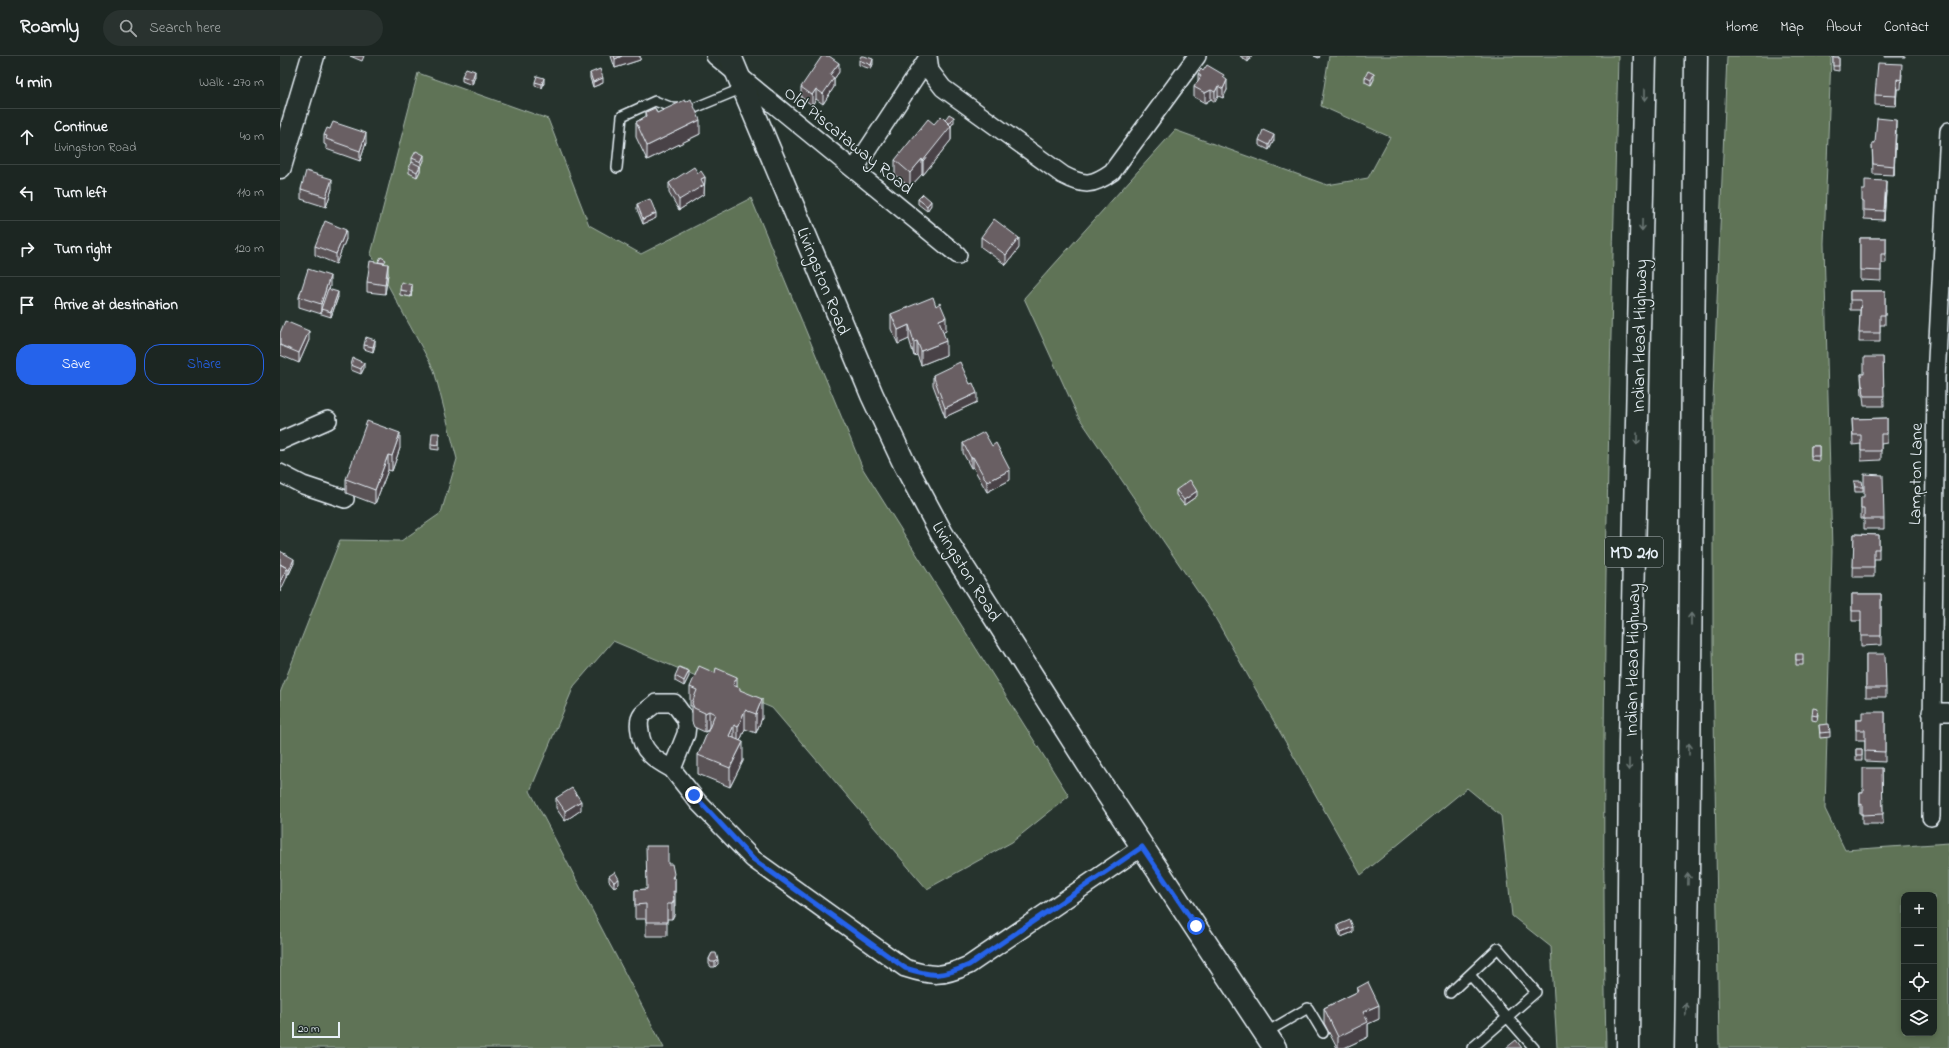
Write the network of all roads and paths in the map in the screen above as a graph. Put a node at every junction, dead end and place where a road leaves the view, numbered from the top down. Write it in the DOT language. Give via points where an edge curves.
graph roads {
  1 [pos="313,56"];
  2 [pos="715,56"];
  3 [pos="1197,56"];
  4 [pos="1645,56"];
  5 [pos="1696,56"];
  6 [pos="927,57"];
  7 [pos="736,73"];
  8 [pos="1949,131"];
  9 [pos="280,167"];
  10 [pos="617,168"];
  11 [pos="854,170"];
  12 [pos="958,255"];
  13 [pos="328,420"];
  14 [pos="280,441"];
  15 [pos="280,472"];
  16 [pos="345,499"];
  17 [pos="1931,712"];
  18 [pos="1949,712"];
  19 [pos="672,769"];
  20 [pos="1931,818"];
  21 [pos="1142,847"];
  22 [pos="1470,975"];
  23 [pos="1450,993"];
  24 [pos="1507,1018"];
  25 [pos="1323,1032"];
  26 [pos="1270,1041"];
  27 [pos="1472,1048"];
  28 [pos="1534,1048"];
  29 [pos="1628,1048"];
  30 [pos="1685,1048"];
  1 -- 9 [label="main road"];
  2 -- 7 [label="street, Old Piscataway Road"];
  3 -- 6 [label="street" via="1112,172 1089,184 1074,181 1063,175 943,88 930,71"];
  4 -- 29 [label="main road, Indian Head Highway / MD 210, one-way" via="1630,734"];
  30 -- 5 [label="main road, one-way"];
  6 -- 11 [label="street"];
  7 -- 10 [label="lane" via="692,109 673,108 655,101 622,116"];
  7 -- 11 [label="street, Old Piscataway Road"];
  7 -- 21 [label="main road, Livingston Road" via="872,395 904,463 942,534"];
  8 -- 17 [label="street, Lampton Lane" via="1936,378"];
  11 -- 12 [label="street, Old Piscataway Road"];
  13 -- 14 [label="street"];
  15 -- 16 [label="street" via="303,485"];
  17 -- 18 [label="street"];
  17 -- 20 [label="street, Lampton Lane"];
  19 -- 21 [label="street" via="698,802 753,859 905,968 926,974 946,975 969,965"];
  21 -- 26 [label="main road, Livingston Road"];
  22 -- 23 [label="lane"];
  22 -- 24 [label="lane"];
  22 -- 24 [label="lane" via="1498,948 1513,964 1536,992"];
  24 -- 27 [label="lane"];
  24 -- 28 [label="lane"];
  25 -- 26 [label="lane" via="1308,1008"];
}
